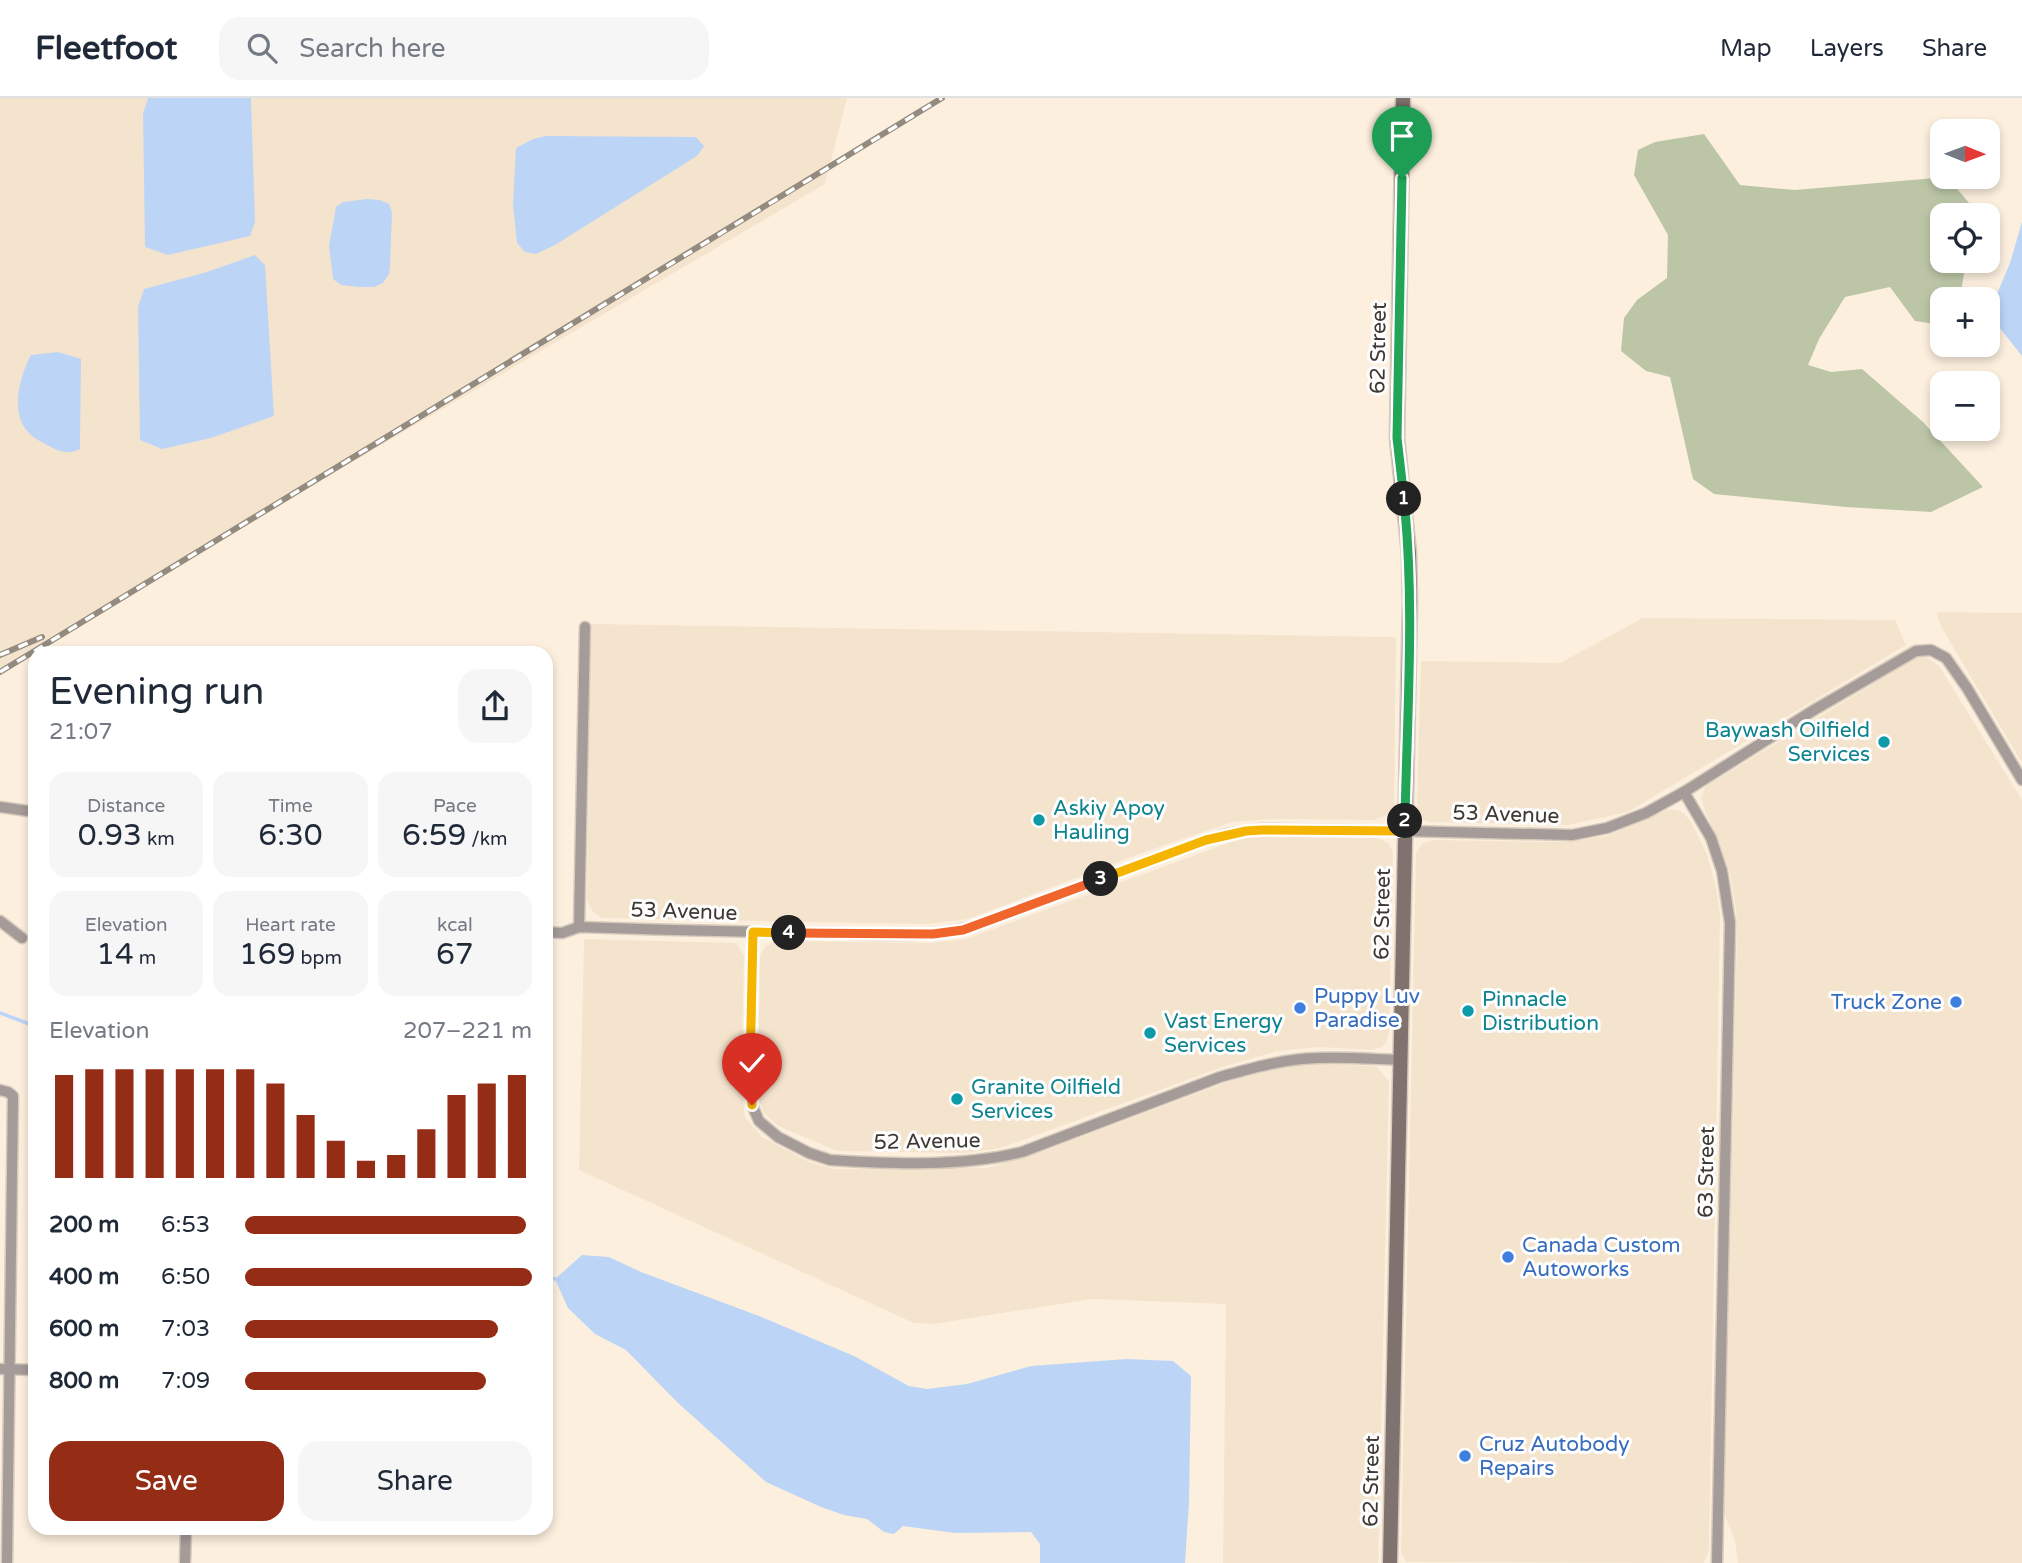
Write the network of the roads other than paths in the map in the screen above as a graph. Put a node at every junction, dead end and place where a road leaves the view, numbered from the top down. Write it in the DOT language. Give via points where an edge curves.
graph roads {
  1 [pos="1404,98"];
  2 [pos="585,628"];
  3 [pos="2022,780"];
  4 [pos="1684,792"];
  5 [pos="0,807"];
  6 [pos="28,811"];
  7 [pos="1404,831"];
  8 [pos="0,921"];
  9 [pos="579,928"];
  10 [pos="553,932"];
  11 [pos="753,932"];
  12 [pos="22,938"];
  13 [pos="1401,1060"];
  14 [pos="0,1090"];
  15 [pos="0,1177"];
  16 [pos="12,1181"];
  17 [pos="6,1369"];
  18 [pos="28,1370"];
  19 [pos="186,1535"];
  20 [pos="7,1563"];
  21 [pos="185,1563"];
  22 [pos="1390,1563"];
  23 [pos="1717,1563"];
  1 -- 7 [label="main road, 62 Street" via="1397,438 1410,602"];
  2 -- 9 [label="street"];
  3 -- 4 [label="street, 53 Avenue" via="1952,666 1931,650 1906,655"];
  4 -- 7 [label="street, 53 Avenue" via="1631,819 1572,835"];
  4 -- 23 [label="street, 63 Street" via="1711,838 1722,871 1730,923"];
  5 -- 6 [label="street"];
  7 -- 11 [label="street, 53 Avenue" via="1228,834 963,930 933,934"];
  7 -- 13 [label="main road, 62 Street"];
  8 -- 12 [label="street"];
  9 -- 10 [label="street, 53 Avenue"];
  9 -- 11 [label="street, 53 Avenue"];
  11 -- 13 [label="street, 52 Avenue" via="752,1105 760,1121 778,1137 830,1160 966,1163 1000,1158 1250,1069 1317,1058"];
  13 -- 22 [label="main road, 62 Street"];
  14 -- 16 [label="street" via="13,1096"];
  15 -- 16 [label="street"];
  16 -- 17 [label="street"];
  17 -- 18 [label="street"];
  17 -- 20 [label="street"];
  19 -- 21 [label="street"];
}
